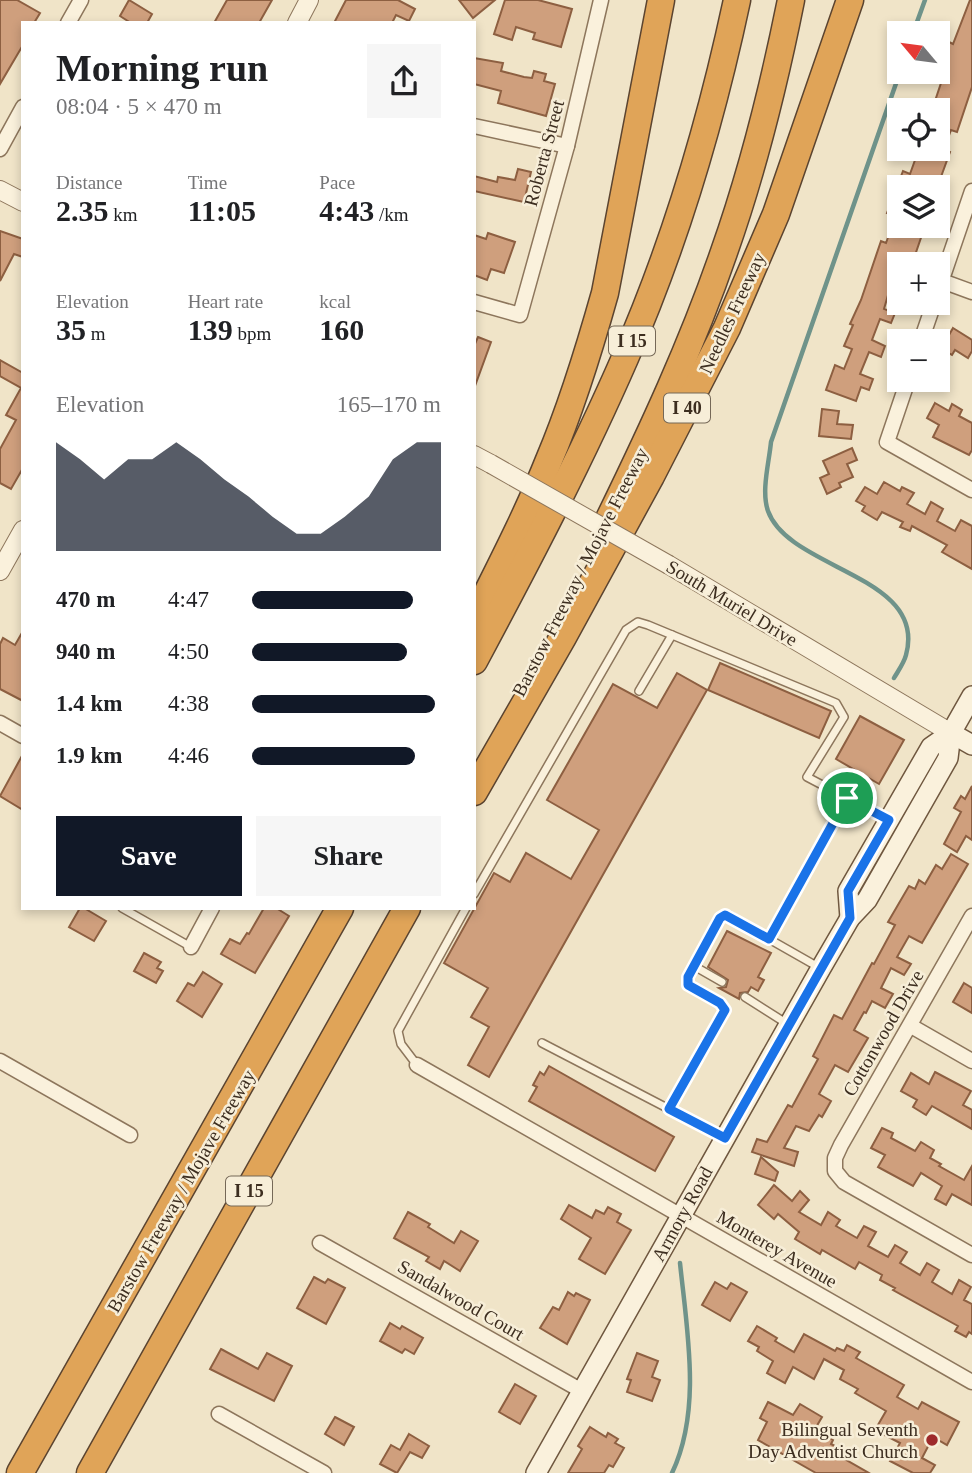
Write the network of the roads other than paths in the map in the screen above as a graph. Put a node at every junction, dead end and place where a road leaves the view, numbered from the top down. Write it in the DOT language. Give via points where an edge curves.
graph roads {
  1 [pos="81,0"];
  2 [pos="309,0"];
  3 [pos="601,0"];
  4 [pos="661,0"];
  5 [pos="737,0"];
  6 [pos="791,0"];
  7 [pos="850,0"];
  8 [pos="69,21"];
  9 [pos="298,21"];
  10 [pos="21,111"];
  11 [pos="476,126"];
  12 [pos="567,146"];
  13 [pos="0,149"];
  14 [pos="0,190"];
  15 [pos="972,191"];
  16 [pos="21,201"];
  17 [pos="950,256"];
  18 [pos="950,288"];
  19 [pos="972,292"];
  20 [pos="476,303"];
  21 [pos="904,392"];
  22 [pos="476,456"];
  23 [pos="972,490"];
  24 [pos="21,534"];
  25 [pos="0,571"];
  26 [pos="476,616"];
  27 [pos="672,635"];
  28 [pos="476,657"];
  29 [pos="639,691"];
  30 [pos="972,696"];
  31 [pos="0,723"];
  32 [pos="951,733"];
  33 [pos="21,735"];
  34 [pos="972,744"];
  35 [pos="476,777"];
  36 [pos="476,788"];
  37 [pos="847,798"];
  38 [pos="889,820"];
  39 [pos="476,891"];
  40 [pos="126,910"];
  41 [pos="211,910"];
  42 [pos="334,910"];
  43 [pos="339,910"];
  44 [pos="407,910"];
  45 [pos="465,910"];
  46 [pos="972,916"];
  47 [pos="850,918"];
  48 [pos="769,939"];
  49 [pos="191,947"];
  50 [pos="694,966"];
  51 [pos="821,968"];
  52 [pos="722,982"];
  53 [pos="297,986"];
  54 [pos="745,998"];
  55 [pos="790,1026"];
  56 [pos="911,1026"];
  57 [pos="542,1043"];
  58 [pos="0,1061"];
  59 [pos="972,1061"];
  60 [pos="417,1065"];
  61 [pos="669,1109"];
  62 [pos="130,1135"];
  63 [pos="725,1138"];
  64 [pos="680,1217"];
  65 [pos="320,1243"];
  66 [pos="972,1255"];
  67 [pos="972,1382"];
  68 [pos="582,1391"];
  69 [pos="219,1414"];
  70 [pos="20,1473"];
  71 [pos="90,1473"];
  72 [pos="324,1473"];
  73 [pos="536,1473"];
  1 -- 8 [label="street"];
  2 -- 9 [label="street"];
  3 -- 12 [label="street, Roberta Street"];
  4 -- 26 [label="highway" via="592,341 550,460"];
  5 -- 28 [label="highway, I 15" via="696,163 649,301 586,443"];
  6 -- 35 [label="highway, Barstow Freeway / Mojave Freeway / I 15" via="749,173 685,354 618,500"];
  7 -- 36 [label="highway, Needles Freeway / I 40" via="776,214 722,339 645,487"];
  10 -- 13 [label="street"];
  11 -- 12 [label="street"];
  12 -- 20 [label="street, Roberta Street" via="520,315"];
  14 -- 16 [label="street"];
  15 -- 17 [label="street"];
  18 -- 19 [label="street"];
  21 -- 23 [label="street" via="887,442"];
  22 -- 32 [label="street, South Muriel Drive, bridge"];
  24 -- 25 [label="street"];
  27 -- 29 [label="lane"];
  27 -- 37 [label="lane" via="836,703 844,717 807,777"];
  27 -- 39 [label="lane" via="638,622 626,630"];
  30 -- 32 [label="main road, Armory Road"];
  31 -- 33 [label="street"];
  32 -- 34 [label="main road, South Muriel Drive"];
  32 -- 38 [label="main road, Armory Road" via="931,747"];
  32 -- 47 [label="main road, Armory Road" via="948,758 867,900"];
  37 -- 38 [label="lane"];
  37 -- 48 [label="lane"];
  38 -- 47 [label="main road, Armory Road" via="848,891"];
  40 -- 49 [label="lane"];
  41 -- 49 [label="street"];
  42 -- 53 [label="highway"];
  43 -- 53 [label="highway, Barstow Freeway / Mojave Freeway"];
  44 -- 71 [label="highway, I 15"];
  45 -- 60 [label="lane" via="398,1031 401,1044"];
  46 -- 56 [label="street, Cottonwood Drive"];
  47 -- 51 [label="main road, Armory Road"];
  48 -- 50 [label="lane" via="725,915"];
  48 -- 51 [label="lane"];
  50 -- 52 [label="lane"];
  50 -- 61 [label="lane" via="688,985 725,1010"];
  51 -- 55 [label="main road, Armory Road"];
  53 -- 70 [label="highway, Barstow Freeway / Mojave Freeway"];
  54 -- 55 [label="lane"];
  55 -- 63 [label="main road, Armory Road"];
  56 -- 59 [label="street"];
  56 -- 66 [label="street, Cottonwood Drive" via="841,1145 835,1171 844,1182"];
  57 -- 61 [label="lane"];
  58 -- 62 [label="street"];
  60 -- 64 [label="street, Monterey Avenue"];
  61 -- 63 [label="lane"];
  63 -- 64 [label="main road, Armory Road"];
  64 -- 67 [label="street, Monterey Avenue"];
  64 -- 68 [label="main road, Armory Road"];
  65 -- 68 [label="street, Sandalwood Court"];
  68 -- 73 [label="main road, Armory Road"];
  69 -- 72 [label="street"];
}
